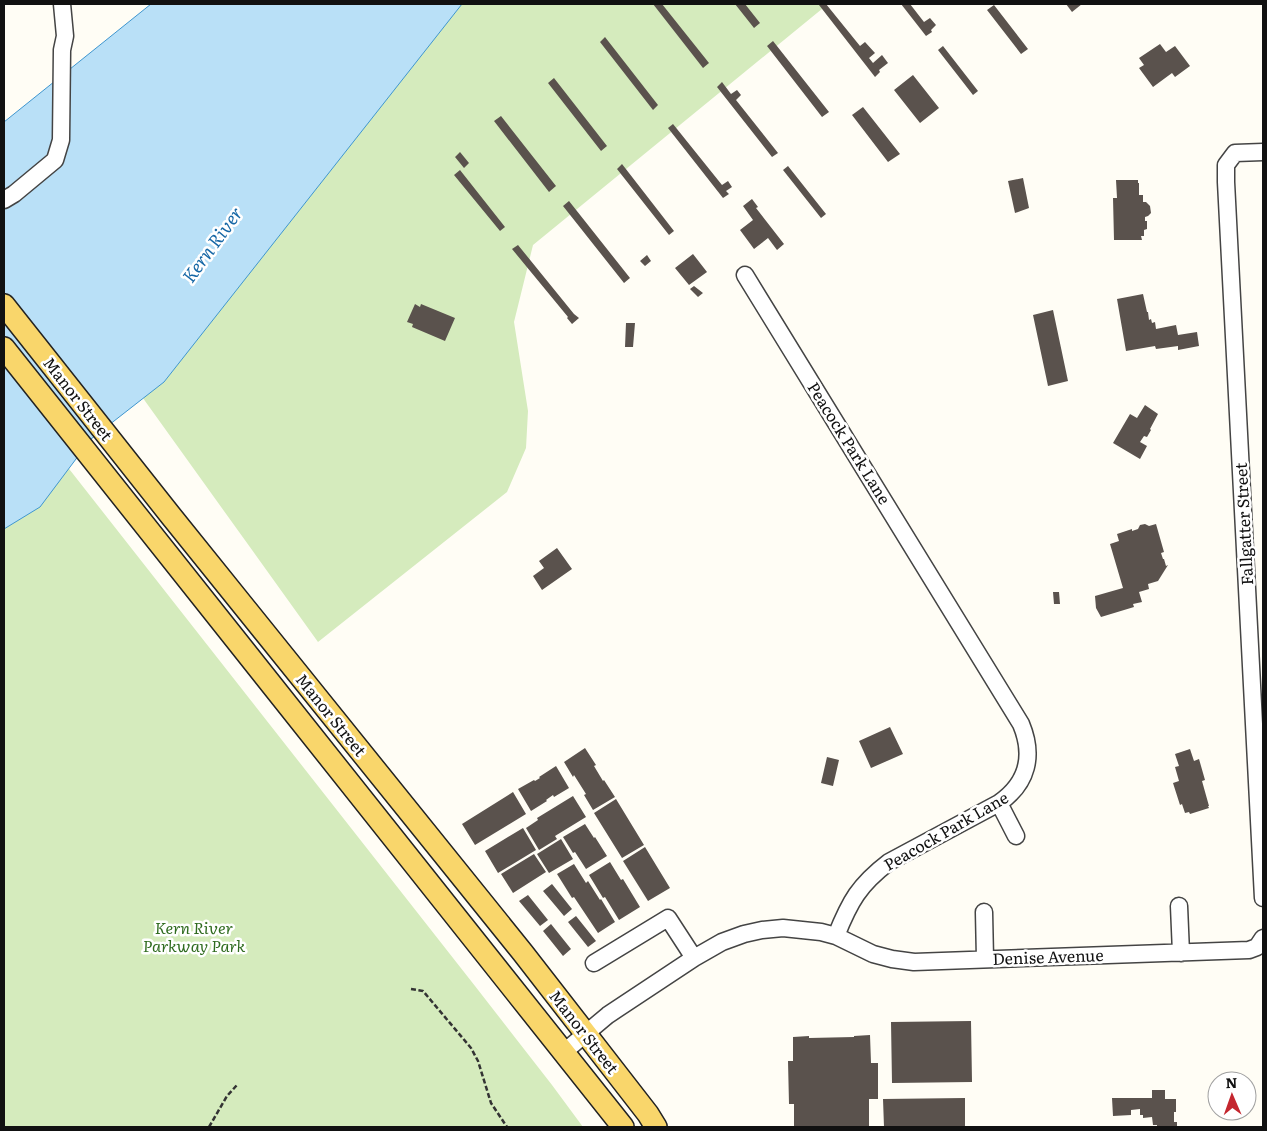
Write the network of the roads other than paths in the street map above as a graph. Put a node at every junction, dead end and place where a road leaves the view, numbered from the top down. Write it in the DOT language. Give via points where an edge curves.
graph roads {
  1 [pos="62,4"];
  2 [pos="1263,152"];
  3 [pos="4,200"];
  4 [pos="745,275"];
  5 [pos="4,305"];
  6 [pos="4,348"];
  7 [pos="999,803"];
  8 [pos="1016,836"];
  9 [pos="1263,898"];
  10 [pos="1179,906"];
  11 [pos="984,912"];
  12 [pos="836,936"];
  13 [pos="1260,947"];
  14 [pos="1181,953"];
  15 [pos="694,958"];
  16 [pos="985,960"];
  17 [pos="594,963"];
  18 [pos="585,1034"];
  19 [pos="564,1052"];
  20 [pos="623,1127"];
  21 [pos="656,1127"];
  1 -- 3 [label="street" via="65,36 60,140 55,160"];
  2 -- 9 [label="street, Fallgatter Street" via="1235,153 1226,165"];
  4 -- 7 [label="street, Peacock Park Lane" via="1021,724 1026,736 1027,762 1016,788"];
  5 -- 18 [label="main road, Manor Street"];
  6 -- 19 [label="main road, Manor Street"];
  7 -- 8 [label="street"];
  7 -- 12 [label="street, Peacock Park Lane" via="889,862 874,874 849,905"];
  10 -- 14 [label="street"];
  11 -- 16 [label="street"];
  12 -- 15 [label="street" via="783,928 762,930 722,942"];
  12 -- 16 [label="street, Denise Avenue" via="892,960"];
  13 -- 14 [label="street, Denise Avenue"];
  14 -- 16 [label="street, Denise Avenue"];
  15 -- 17 [label="street" via="668,918"];
  15 -- 18 [label="street"];
  18 -- 19 [label="street"];
  18 -- 21 [label="main road, Manor Street"];
  19 -- 20 [label="main road, Manor Street"];
}
